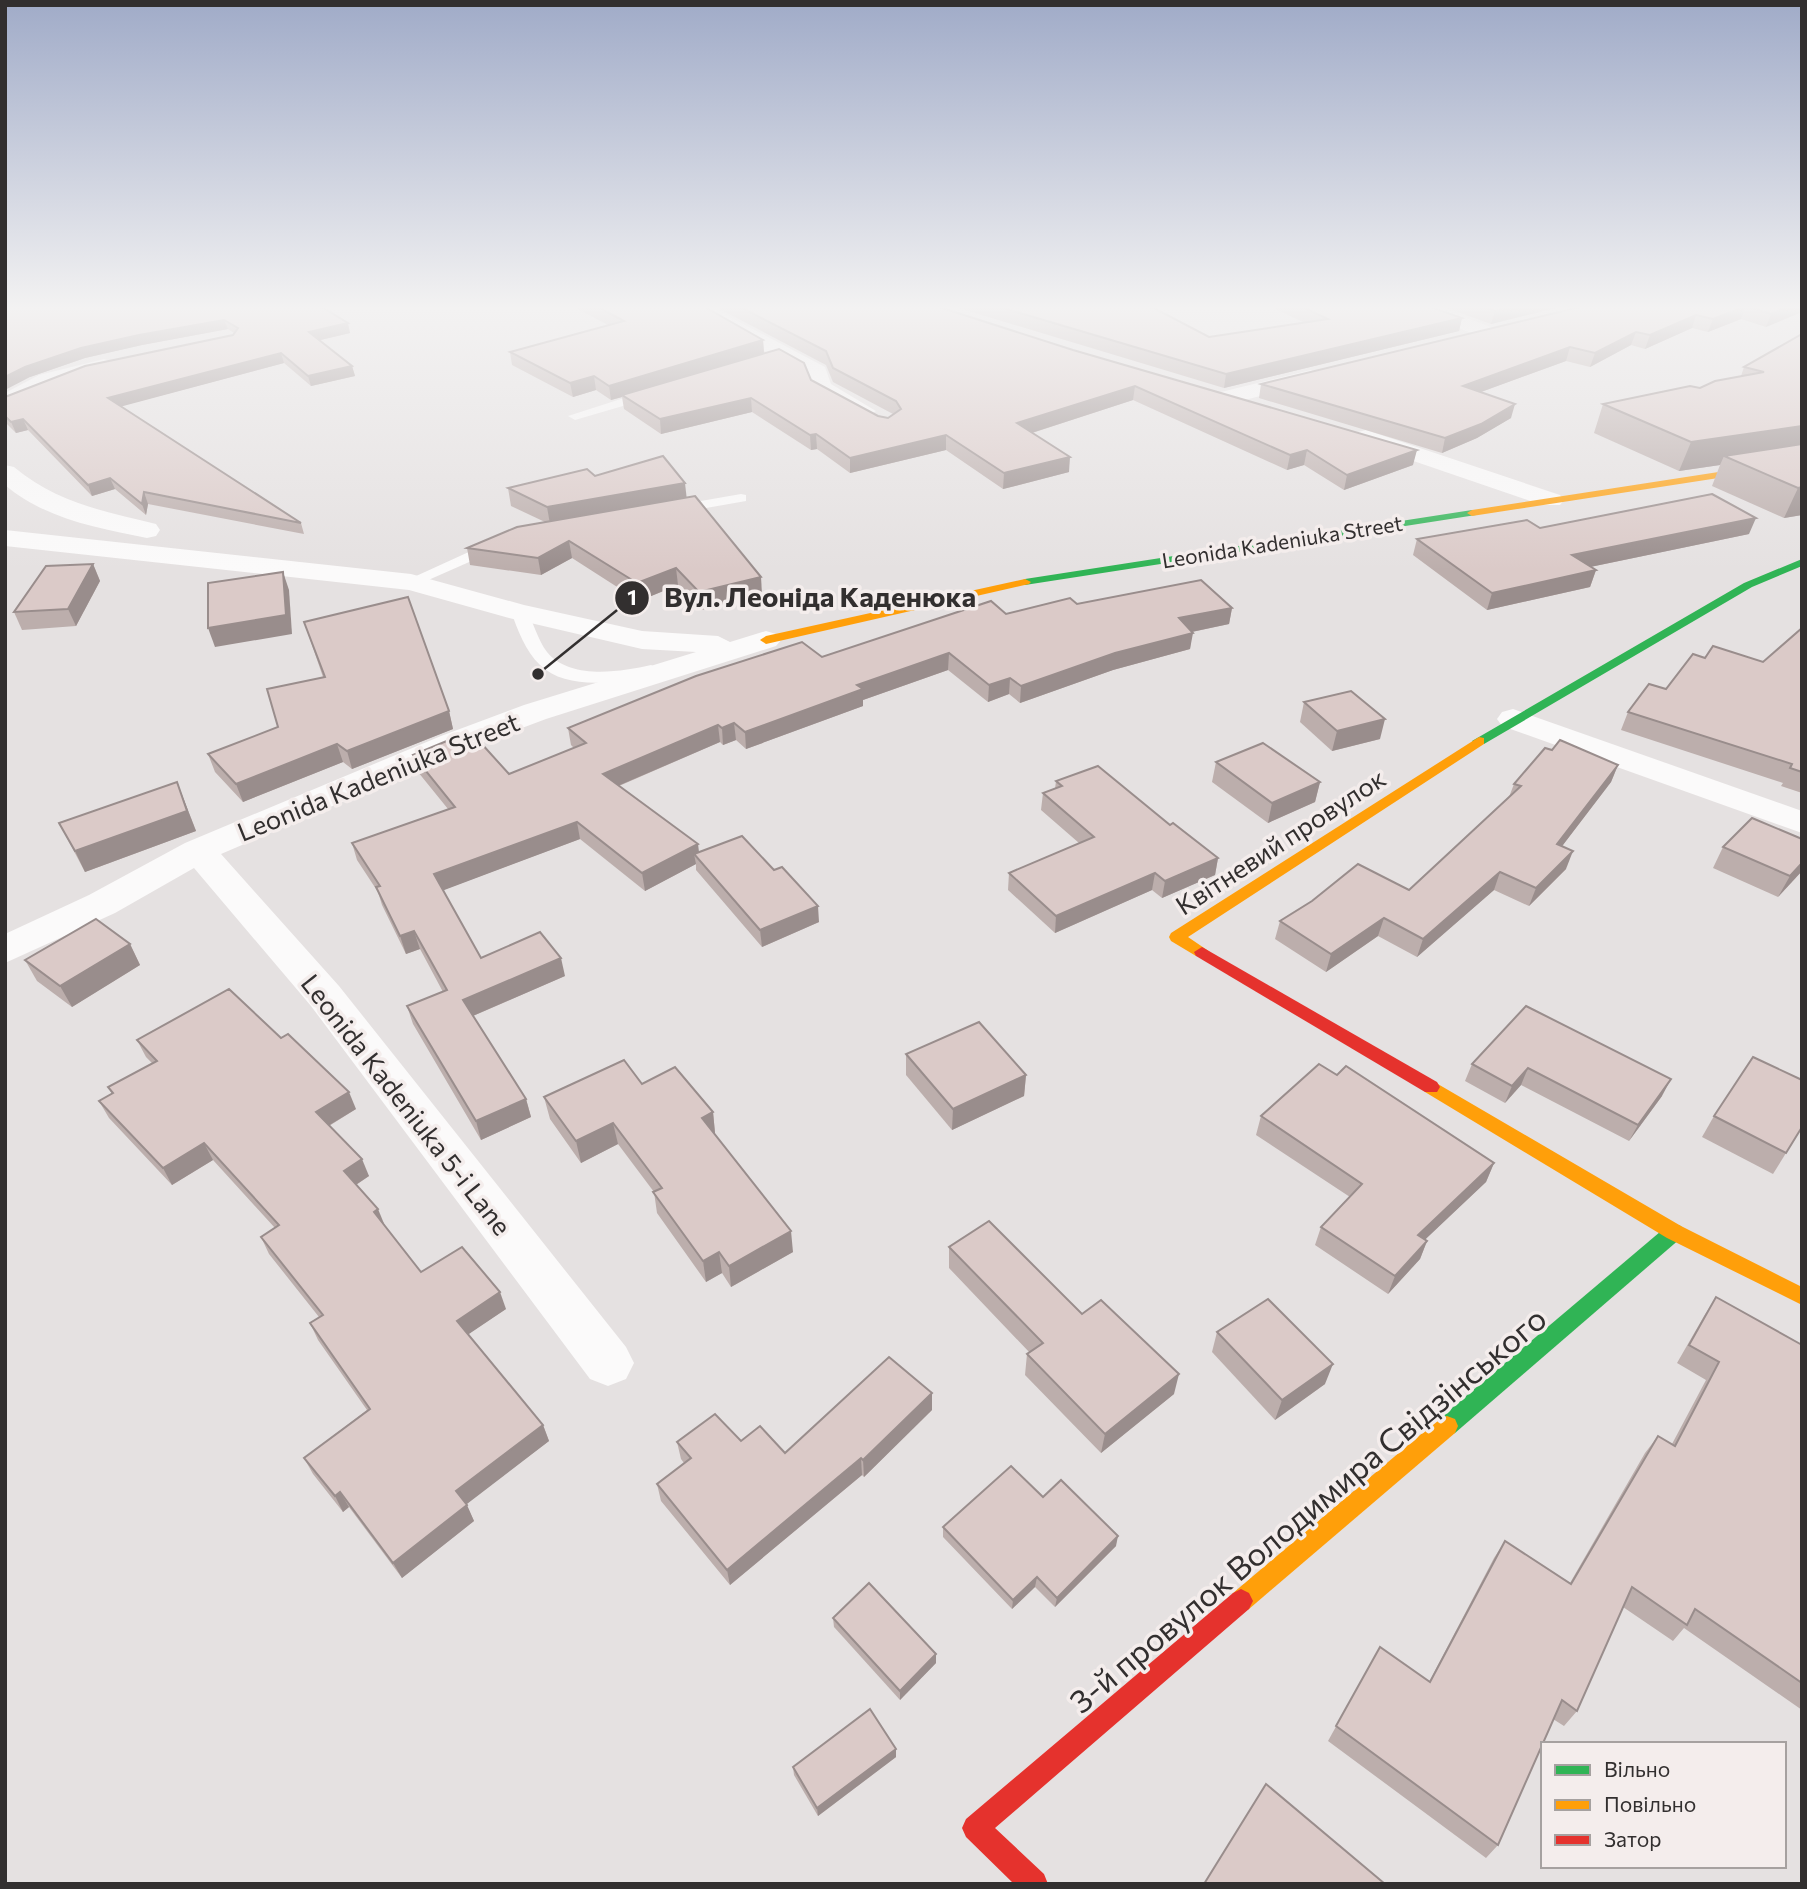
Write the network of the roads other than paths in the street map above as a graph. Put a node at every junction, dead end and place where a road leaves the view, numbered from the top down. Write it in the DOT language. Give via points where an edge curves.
graph roads {
  1 [pos="649,394"];
  2 [pos="834,394"];
  3 [pos="1211,394"];
  4 [pos="1240,394"];
  5 [pos="1225,398"];
  6 [pos="1264,409"];
  7 [pos="575,416"];
  8 [pos="887,423"];
  9 [pos="1341,430"];
  10 [pos="1802,462"];
  11 [pos="5,472"];
  12 [pos="741,498"];
  13 [pos="1551,500"];
  14 [pos="661,512"];
  15 [pos="515,537"];
  16 [pos="5,538"];
  17 [pos="1802,562"];
  18 [pos="273,565"];
  19 [pos="411,582"];
  20 [pos="519,612"];
  21 [pos="766,640"];
  22 [pos="1513,719"];
  23 [pos="1802,823"];
  24 [pos="198,850"];
  25 [pos="5,950"];
  26 [pos="1674,1232"];
  27 [pos="1802,1297"];
  28 [pos="608,1363"];
  29 [pos="1034,1884"];
  1 -- 7 [label="lane"];
  2 -- 8 [label="street"];
  3 -- 5 [label="street"];
  4 -- 5 [label="street"];
  5 -- 6 [label="street"];
  9 -- 13 [label="street"];
  10 -- 13 [label="street, Leonida Kadeniuka Street"];
  11 -- 18 [label="street, Leonida Kadeniuka Street" via="27,493 83,517 234,547"];
  12 -- 14 [label="lane"];
  13 -- 21 [label="street, Leonida Kadeniuka Street" via="1002,586"];
  15 -- 19 [label="lane"];
  16 -- 18 [label="street, Leonida Kadeniuka Street"];
  17 -- 22 [label="street, Квітневий провулок" via="1748,585"];
  18 -- 19 [label="street, Leonida Kadeniuka Street"];
  19 -- 20 [label="street, Leonida Kadeniuka Street"];
  20 -- 21 [label="street, Leonida Kadeniuka Street" via="642,640 704,646"];
  20 -- 21 [label="lane" via="535,647 554,667 583,675 633,675"];
  21 -- 24 [label="street, Leonida Kadeniuka Street" via="495,727"];
  22 -- 23 [label="street"];
  22 -- 26 [label="street, Квітневий провулок" via="1177,937"];
  24 -- 25 [label="street, Leonida Kadeniuka Street" via="102,904"];
  24 -- 28 [label="street, Leonida Kadeniuka 5-i Lane" via="325,996"];
  26 -- 27 [label="street"];
  26 -- 29 [label="street, 3-й провулок Володимира Свідзінського" via="975,1828"];
}
